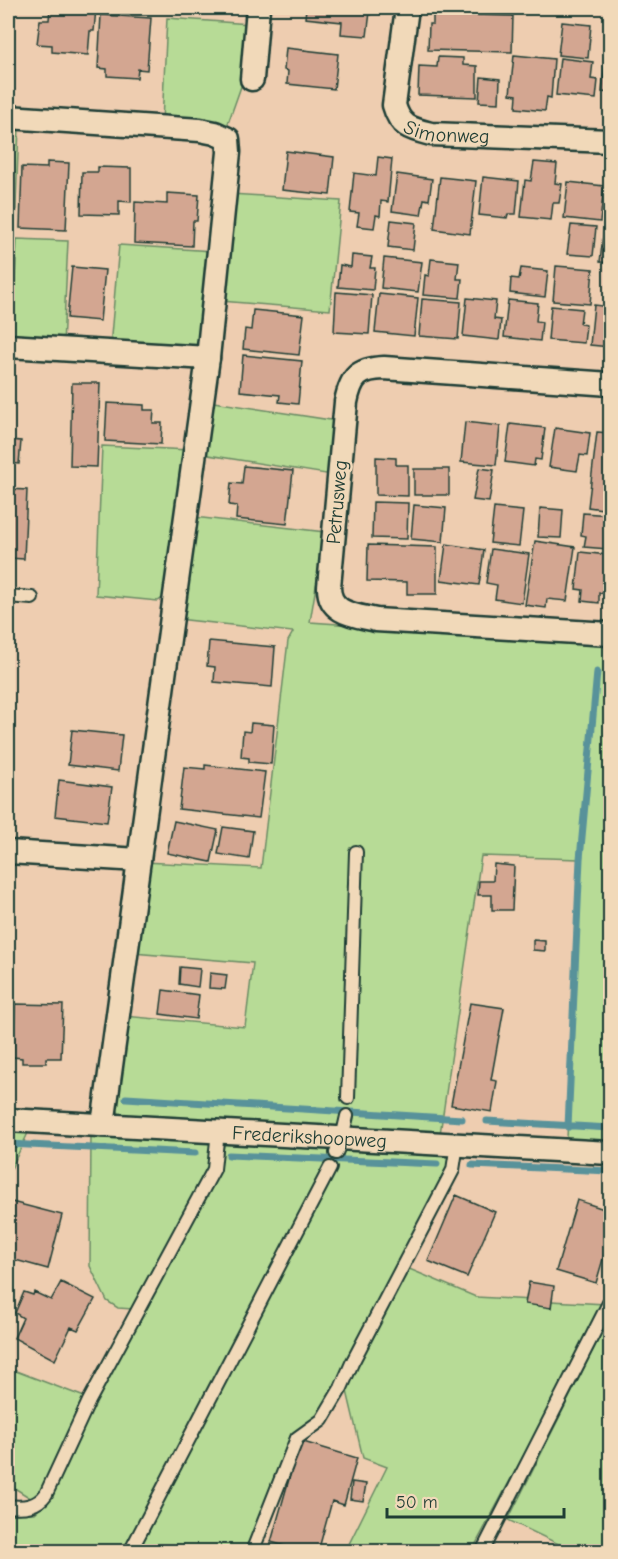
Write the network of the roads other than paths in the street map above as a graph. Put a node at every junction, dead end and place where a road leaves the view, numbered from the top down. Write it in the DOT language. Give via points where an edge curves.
graph roads {
  1 [pos="258,8"];
  2 [pos="407,8"];
  3 [pos="252,79"];
  4 [pos="8,117"];
  5 [pos="610,141"];
  6 [pos="8,346"];
  7 [pos="208,358"];
  8 [pos="610,384"];
  9 [pos="8,596"];
  10 [pos="32,598"];
  11 [pos="610,634"];
  12 [pos="8,852"];
  13 [pos="356,852"];
  14 [pos="139,860"];
  15 [pos="348,1098"];
  16 [pos="8,1120"];
  17 [pos="104,1125"];
  18 [pos="218,1131"];
  19 [pos="457,1144"];
  20 [pos="610,1153"];
  21 [pos="330,1168"];
  22 [pos="610,1301"];
  23 [pos="8,1506"];
  24 [pos="130,1551"];
  25 [pos="252,1551"];
  26 [pos="482,1551"];
  1 -- 3 [label="street"];
  2 -- 5 [label="street, Simonweg" via="394,105 397,115 413,130"];
  4 -- 7 [label="street" via="200,130 228,139"];
  6 -- 7 [label="street"];
  7 -- 14 [label="street"];
  8 -- 11 [label="street, Petrusweg" via="384,368 358,374 350,384 346,402 329,587 329,598 335,606 376,620"];
  9 -- 10 [label="lane"];
  12 -- 14 [label="street"];
  13 -- 15 [label="lane"];
  14 -- 17 [label="street"];
  16 -- 17 [label="street, Frederikshoopweg"];
  17 -- 18 [label="street, Frederikshoopweg"];
  18 -- 19 [label="street, Frederikshoopweg"];
  18 -- 23 [label="lane" via="214,1169 89,1401 46,1494 29,1506"];
  19 -- 20 [label="street, Frederikshoopweg"];
  19 -- 25 [label="lane" via="453,1170 341,1388 322,1420 297,1438"];
  21 -- 24 [label="lane"];
  22 -- 26 [label="lane"];
}
